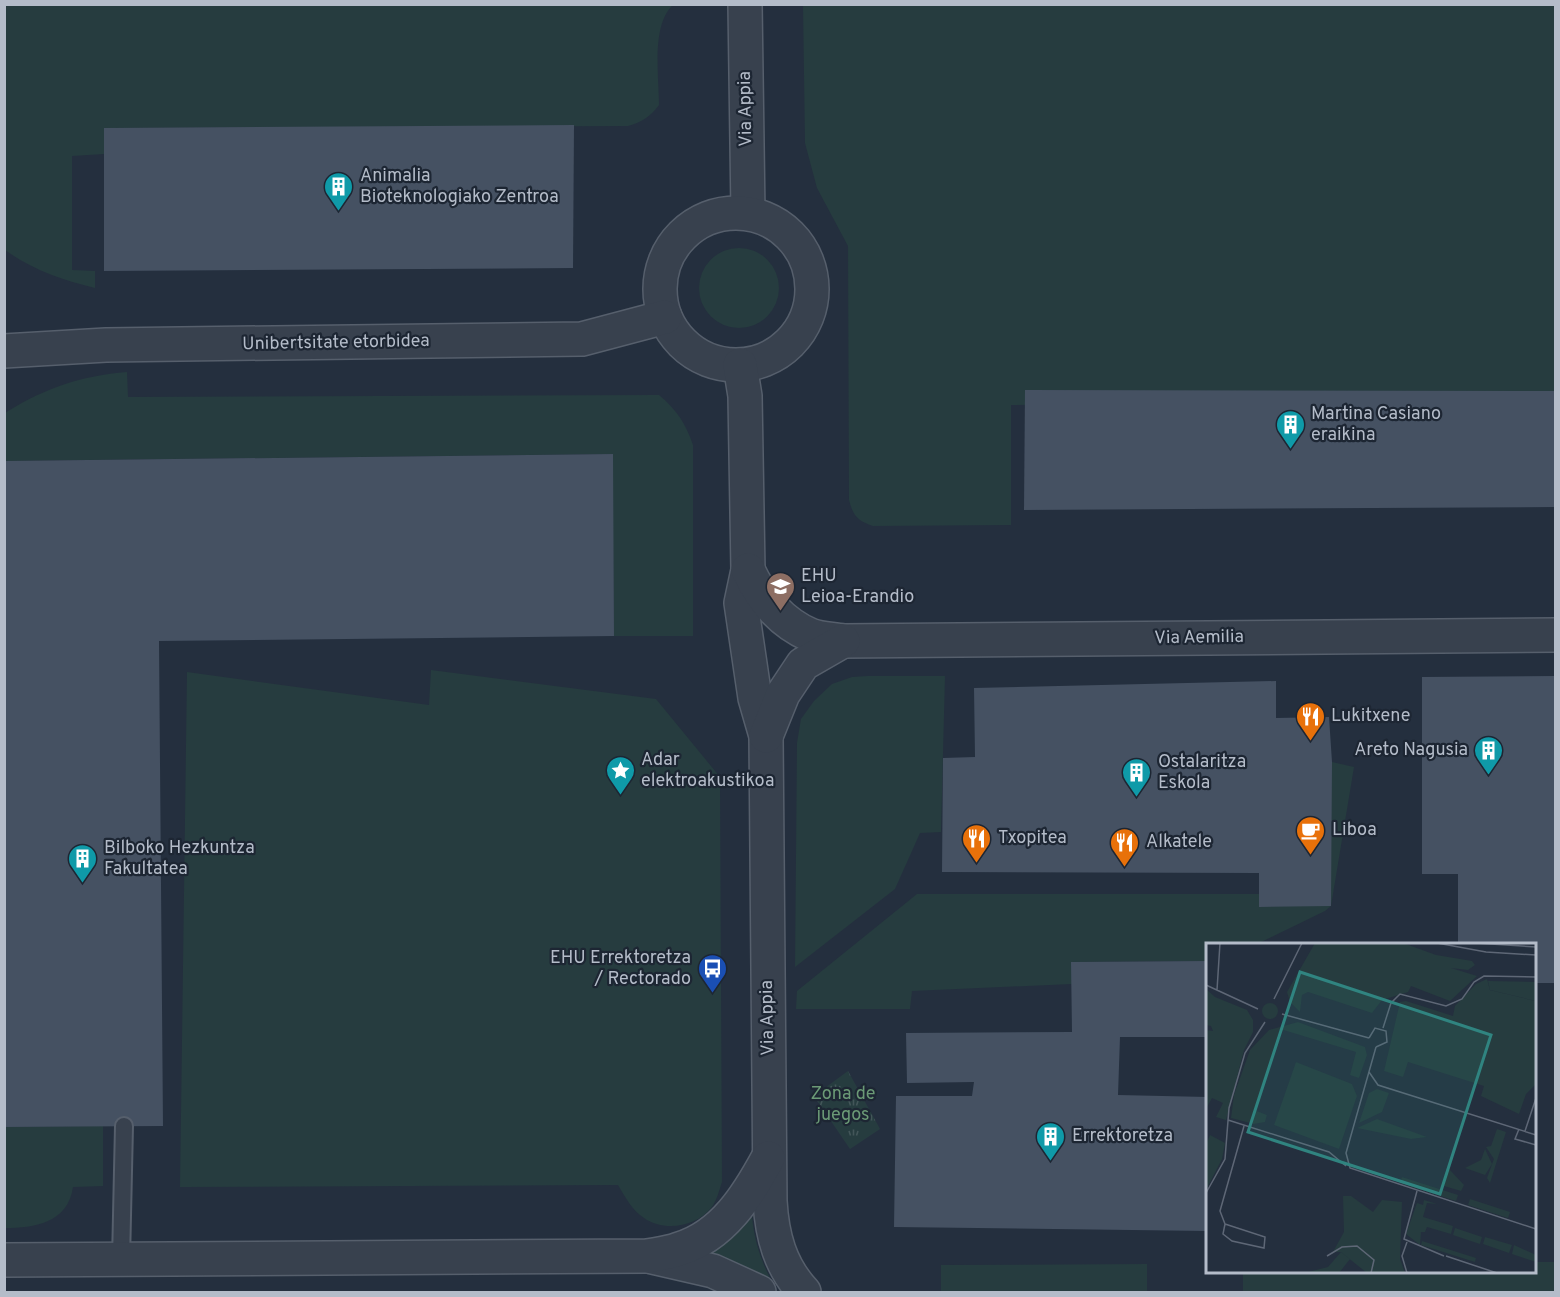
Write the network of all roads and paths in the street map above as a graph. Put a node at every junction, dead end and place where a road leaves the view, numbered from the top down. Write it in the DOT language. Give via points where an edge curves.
graph roads {
  1 [pos="745,4"];
  2 [pos="748,213"];
  3 [pos="665,316"];
  4 [pos="4,351"];
  5 [pos="740,365"];
  6 [pos="748,570"];
  7 [pos="1556,635"];
  8 [pos="843,641"];
  9 [pos="766,736"];
  10 [pos="124,1126"];
  11 [pos="769,1157"];
  12 [pos="647,1256"];
  13 [pos="4,1260"];
  14 [pos="121,1260"];
  15 [pos="759,1293"];
  16 [pos="804,1293"];
  1 -- 2 [label="street, Via Appia"];
  2 -- 3 [label="street" via="712,216 677,240 661,273"];
  2 -- 5 [label="street" via="776,223 806,255 811,269 812,300 802,328 782,350"];
  3 -- 4 [label="street, Unibertsitate etorbidea" via="582,339 105,345"];
  3 -- 5 [label="street" via="678,338 698,355 716,363"];
  5 -- 6 [label="street" via="745,396"];
  6 -- 8 [label="street, Via Aemilia" via="774,611 790,624 811,636"];
  6 -- 9 [label="street" via="741,603 755,698"];
  7 -- 8 [label="street, Via Aemilia"];
  8 -- 9 [label="street" via="804,664 783,694"];
  9 -- 11 [label="street, Via Appia"];
  10 -- 14 [label="lane"];
  11 -- 12 [label="street" via="749,1193 705,1237 681,1249"];
  11 -- 16 [label="street, Via Appia" via="771,1223 776,1243 783,1263"];
  12 -- 14 [label="street"];
  12 -- 15 [label="street" via="713,1270"];
  13 -- 14 [label="street"];
}
